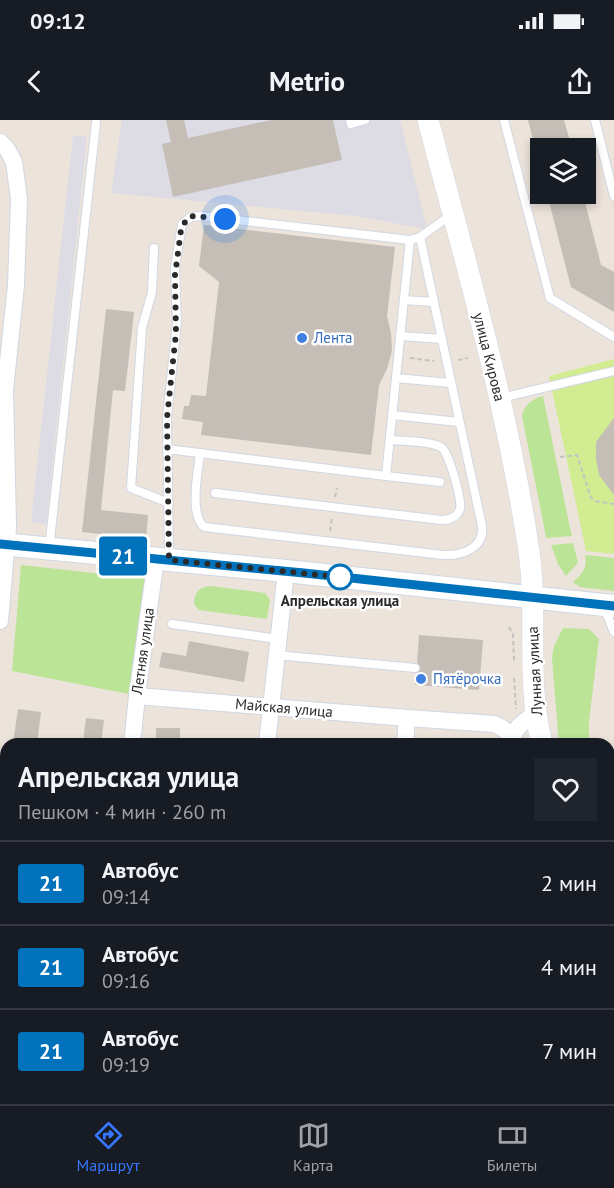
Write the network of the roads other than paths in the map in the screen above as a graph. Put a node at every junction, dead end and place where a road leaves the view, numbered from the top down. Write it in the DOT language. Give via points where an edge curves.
graph roads {
  1 [pos="350,120"];
  2 [pos="365,120"];
  3 [pos="428,120"];
  4 [pos="504,120"];
  5 [pos="595,120"];
  6 [pos="96,123"];
  7 [pos="0,142"];
  8 [pos="614,196"];
  9 [pos="452,214"];
  10 [pos="420,237"];
  11 [pos="410,240"];
  12 [pos="154,248"];
  13 [pos="404,300"];
  14 [pos="434,302"];
  15 [pos="400,336"];
  16 [pos="614,337"];
  17 [pos="442,339"];
  18 [pos="614,371"];
  19 [pos="396,378"];
  20 [pos="450,383"];
  21 [pos="500,399"];
  22 [pos="392,415"];
  23 [pos="459,422"];
  24 [pos="390,440"];
  25 [pos="167,449"];
  26 [pos="200,453"];
  27 [pos="386,476"];
  28 [pos="440,482"];
  29 [pos="215,493"];
  30 [pos="168,503"];
  31 [pos="3,544"];
  32 [pos="49,549"];
  33 [pos="163,560"];
  34 [pos="286,571"];
  35 [pos="532,597"];
  36 [pos="609,605"];
  37 [pos="0,621"];
  38 [pos="172,624"];
  39 [pos="614,632"];
  40 [pos="277,647"];
  41 [pos="415,668"];
  42 [pos="136,696"];
  43 [pos="270,707"];
  44 [pos="535,713"];
  45 [pos="407,718"];
  46 [pos="132,738"];
  47 [pos="267,738"];
  48 [pos="405,738"];
  49 [pos="510,738"];
  50 [pos="513,738"];
  51 [pos="541,738"];
  1 -- 2 [label="lane" via="351,124"];
  3 -- 9 [label="street, улица Кирова"];
  4 -- 16 [label="lane" via="550,298"];
  5 -- 8 [label="lane"];
  6 -- 32 [label="lane"];
  7 -- 31 [label="street" via="14,162 19,199 17,278 5,390 8,517"];
  9 -- 10 [label="lane"];
  9 -- 21 [label="street, улица Кирова"];
  10 -- 11 [label="lane"];
  10 -- 14 [label="lane"];
  11 -- 13 [label="lane"];
  11 -- 25 [label="lane" via="202,216 186,220 175,267 177,322 167,406"];
  12 -- 30 [label="lane" via="152,292 142,328 131,488"];
  13 -- 14 [label="lane"];
  13 -- 15 [label="lane"];
  14 -- 17 [label="lane"];
  15 -- 17 [label="lane"];
  15 -- 19 [label="lane"];
  17 -- 20 [label="lane"];
  18 -- 21 [label="lane"];
  19 -- 20 [label="lane"];
  19 -- 22 [label="lane"];
  20 -- 23 [label="lane"];
  21 -- 35 [label="street, улица Кирова" via="528,543"];
  22 -- 23 [label="lane"];
  22 -- 24 [label="lane"];
  23 -- 26 [label="lane" via="483,532 477,545 456,555 204,527 198,519 196,498"];
  24 -- 27 [label="lane"];
  24 -- 29 [label="lane" via="444,450 460,503 456,516 441,520"];
  25 -- 26 [label="lane"];
  25 -- 30 [label="lane"];
  26 -- 27 [label="lane"];
  27 -- 28 [label="lane"];
  30 -- 33 [label="lane"];
  31 -- 32 [label="main road"];
  31 -- 37 [label="street"];
  32 -- 33 [label="main road"];
  33 -- 34 [label="main road"];
  33 -- 42 [label="street, Летняя улица"];
  34 -- 35 [label="main road"];
  34 -- 40 [label="street"];
  35 -- 36 [label="main road"];
  35 -- 44 [label="street, Лунная улица"];
  36 -- 39 [label="lane"];
  38 -- 40 [label="lane"];
  40 -- 41 [label="lane"];
  40 -- 43 [label="street"];
  42 -- 43 [label="street, Майская улица"];
  42 -- 46 [label="street, Летняя улица"];
  43 -- 45 [label="street, Майская улица"];
  43 -- 47 [label="street"];
  44 -- 50 [label="street" via="519,726"];
  44 -- 51 [label="street, Лунная улица"];
  45 -- 48 [label="street"];
  45 -- 49 [label="street, Майская улица" via="494,724 504,728"];
}
